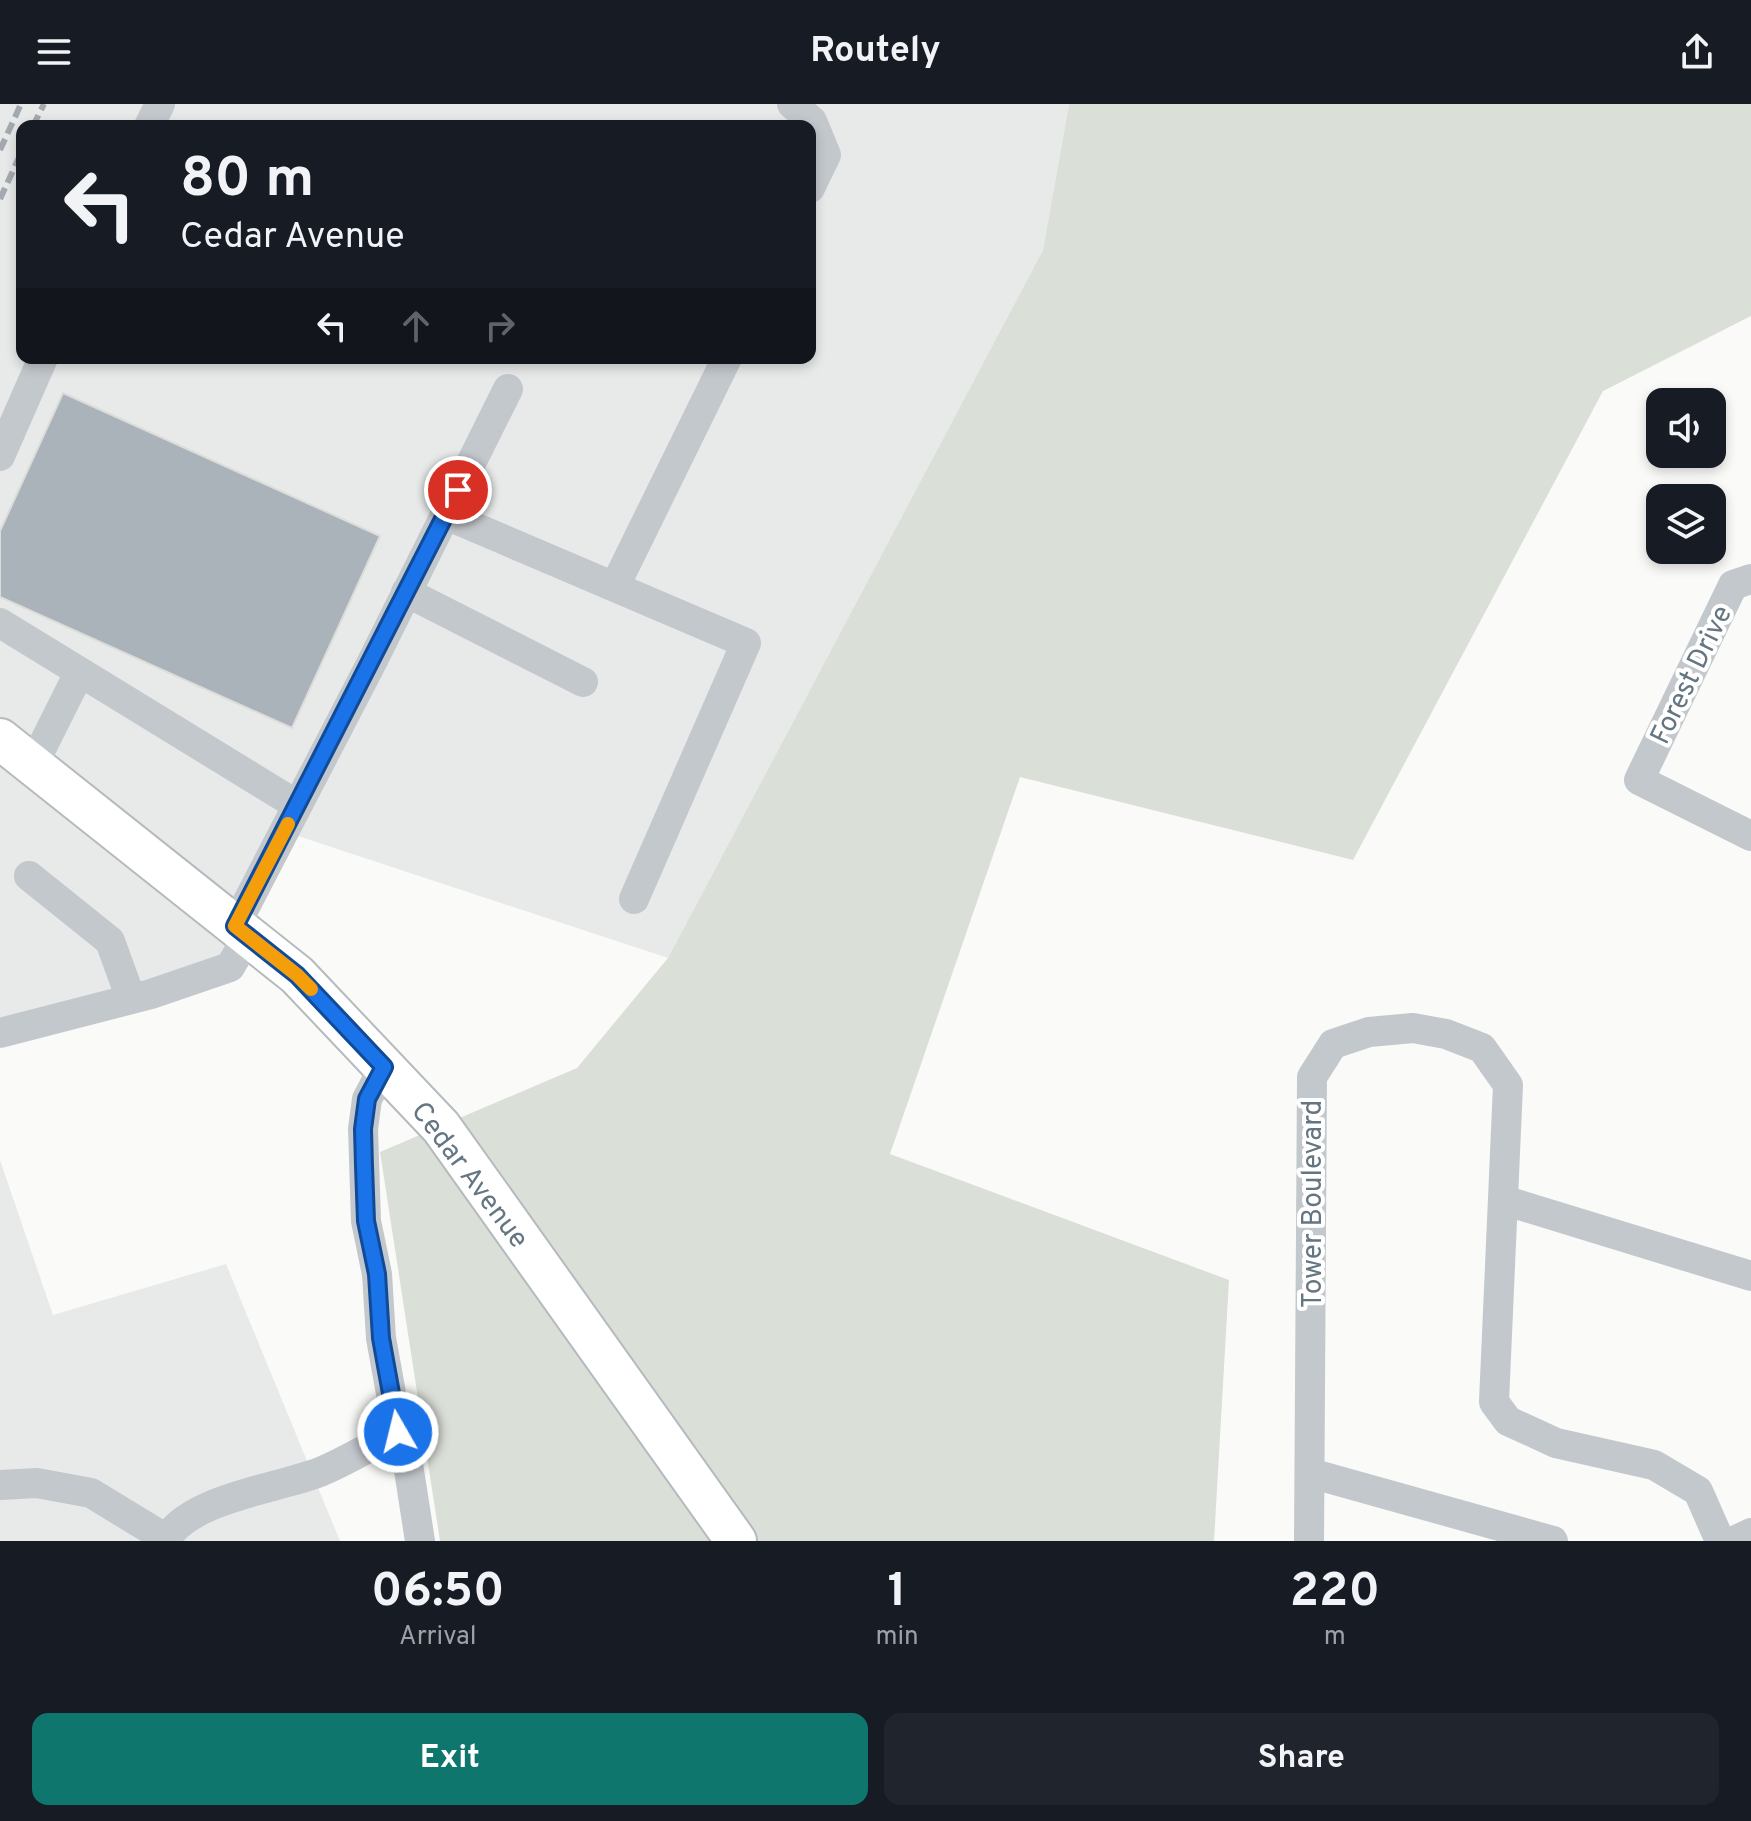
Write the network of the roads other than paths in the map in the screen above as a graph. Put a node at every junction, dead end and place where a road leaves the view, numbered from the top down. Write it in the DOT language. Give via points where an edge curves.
graph roads {
  1 [pos="792,104"];
  2 [pos="811,120"];
  3 [pos="816,131"];
  4 [pos="816,176"];
  5 [pos="40,364"];
  6 [pos="724,364"];
  7 [pos="508,389"];
  8 [pos="0,456"];
  9 [pos="446,515"];
  10 [pos="1751,579"];
  11 [pos="615,586"];
  12 [pos="406,592"];
  13 [pos="0,623"];
  14 [pos="79,673"];
  15 [pos="583,682"];
  16 [pos="0,739"];
  17 [pos="33,765"];
  18 [pos="297,805"];
  19 [pos="1751,836"];
  20 [pos="29,876"];
  21 [pos="634,899"];
  22 [pos="241,931"];
  23 [pos="131,999"];
  24 [pos="0,1033"];
  25 [pos="384,1067"];
  26 [pos="1503,1200"];
  27 [pos="1751,1276"];
  28 [pos="398,1432"];
  29 [pos="1310,1473"];
  30 [pos="0,1485"];
  31 [pos="1751,1533"];
  32 [pos="165,1540"];
  33 [pos="420,1541"];
  34 [pos="736,1541"];
  35 [pos="1309,1541"];
  36 [pos="1553,1541"];
  37 [pos="1720,1541"];
  38 [pos="1734,1541"];
  1 -- 2 [label="street"];
  3 -- 4 [label="street" via="826,155"];
  5 -- 8 [label="street"];
  6 -- 11 [label="street"];
  7 -- 9 [label="street"];
  9 -- 11 [label="street"];
  9 -- 12 [label="street"];
  10 -- 19 [label="street, Forest Drive" via="1733,585 1639,780"];
  11 -- 21 [label="street" via="746,643"];
  12 -- 15 [label="street"];
  12 -- 18 [label="street"];
  13 -- 14 [label="street"];
  14 -- 17 [label="street"];
  14 -- 18 [label="street"];
  16 -- 17 [label="main road, Cedar Avenue"];
  17 -- 22 [label="main road, Cedar Avenue"];
  18 -- 22 [label="street"];
  20 -- 23 [label="street" via="110,941"];
  22 -- 23 [label="street" via="230,967"];
  22 -- 25 [label="main road, Cedar Avenue" via="297,975"];
  23 -- 24 [label="street"];
  25 -- 28 [label="street" via="367,1099 363,1129 366,1221"];
  25 -- 34 [label="main road, Cedar Avenue" via="441,1127"];
  26 -- 27 [label="street"];
  26 -- 29 [label="street, Tower Boulevard" via="1508,1085 1482,1048 1413,1028 1369,1032 1333,1044 1312,1077"];
  26 -- 37 [label="street, Tower Boulevard" via="1494,1402 1508,1421 1556,1443 1654,1465 1698,1491"];
  28 -- 32 [label="street" via="322,1471 218,1503 183,1520"];
  28 -- 33 [label="street"];
  29 -- 35 [label="street, Tower Boulevard"];
  29 -- 36 [label="street"];
  30 -- 32 [label="street" via="37,1483 91,1493"];
  31 -- 38 [label="street"];
}
